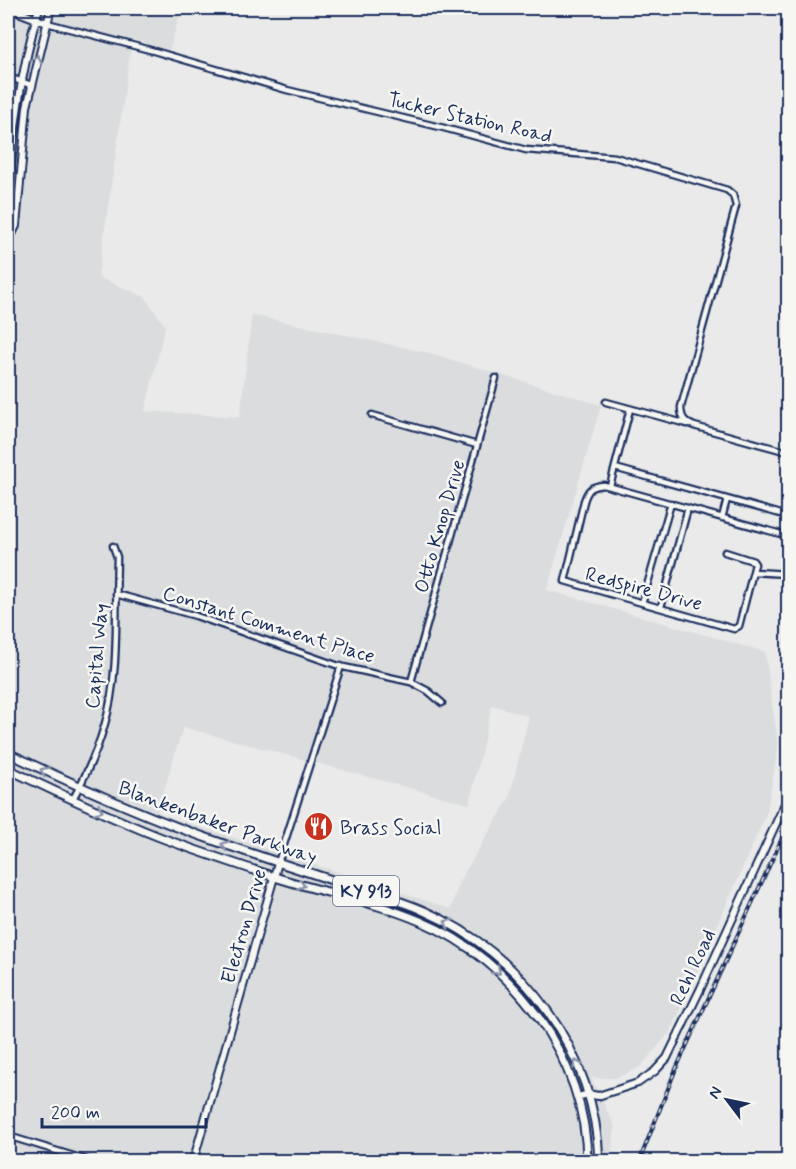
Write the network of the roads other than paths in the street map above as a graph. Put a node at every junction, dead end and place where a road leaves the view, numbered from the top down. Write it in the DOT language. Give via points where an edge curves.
graph roads {
  1 [pos="8,8"];
  2 [pos="39,8"];
  3 [pos="51,8"];
  4 [pos="36,20"];
  5 [pos="47,23"];
  6 [pos="8,77"];
  7 [pos="21,81"];
  8 [pos="31,85"];
  9 [pos="10,166"];
  10 [pos="21,167"];
  11 [pos="8,202"];
  12 [pos="8,237"];
  13 [pos="8,254"];
  14 [pos="496,378"];
  15 [pos="606,402"];
  16 [pos="630,409"];
  17 [pos="372,415"];
  18 [pos="691,425"];
  19 [pos="477,446"];
  20 [pos="789,452"];
  21 [pos="615,468"];
  22 [pos="610,486"];
  23 [pos="727,499"];
  24 [pos="671,503"];
  25 [pos="688,508"];
  26 [pos="789,516"];
  27 [pos="722,518"];
  28 [pos="789,536"];
  29 [pos="113,546"];
  30 [pos="725,552"];
  31 [pos="789,563"];
  32 [pos="753,572"];
  33 [pos="787,574"];
  34 [pos="789,582"];
  35 [pos="116,594"];
  36 [pos="642,603"];
  37 [pos="661,608"];
  38 [pos="341,666"];
  39 [pos="411,682"];
  40 [pos="442,703"];
  41 [pos="8,753"];
  42 [pos="8,769"];
  43 [pos="79,786"];
  44 [pos="789,797"];
  45 [pos="73,798"];
  46 [pos="278,863"];
  47 [pos="274,877"];
  48 [pos="588,1094"];
  49 [pos="578,1096"];
  50 [pos="8,1136"];
  51 [pos="93,1161"];
  52 [pos="193,1161"];
  53 [pos="588,1161"];
  54 [pos="599,1161"];
  1 -- 4 [label="street, Tucker Station Road"];
  2 -- 4 [label="street"];
  3 -- 5 [label="street"];
  4 -- 5 [label="street, Tucker Station Road"];
  4 -- 7 [label="street"];
  8 -- 5 [label="street, one-way"];
  5 -- 18 [label="street, Tucker Station Road" via="287,90 502,144 543,153 615,157 727,190 736,206 681,407 682,417"];
  6 -- 7 [label="street"];
  7 -- 8 [label="street"];
  7 -- 9 [label="street"];
  8 -- 10 [label="street"];
  9 -- 10 [label="street"];
  9 -- 11 [label="street"];
  10 -- 12 [label="street" via="16,226"];
  12 -- 13 [label="street"];
  14 -- 19 [label="street, Otto Knop Drive"];
  15 -- 16 [label="street"];
  16 -- 18 [label="street"];
  16 -- 21 [label="street"];
  17 -- 19 [label="street"];
  18 -- 20 [label="street"];
  19 -- 39 [label="street, Otto Knop Drive"];
  21 -- 22 [label="street"];
  21 -- 23 [label="street"];
  22 -- 24 [label="street"];
  22 -- 36 [label="street, Redspire Drive" via="593,486 588,491 566,581"];
  23 -- 26 [label="street"];
  23 -- 27 [label="street"];
  24 -- 25 [label="street"];
  24 -- 36 [label="street"];
  25 -- 27 [label="street"];
  25 -- 37 [label="street"];
  27 -- 28 [label="street"];
  29 -- 35 [label="street, Capital Way" via="117,558"];
  30 -- 32 [label="street" via="753,561"];
  31 -- 33 [label="street"];
  32 -- 33 [label="street"];
  32 -- 37 [label="street, Redspire Drive" via="739,626 734,629"];
  33 -- 34 [label="street"];
  35 -- 38 [label="street, Constant Comment Place" via="196,616"];
  35 -- 43 [label="street, Capital Way" via="113,668 105,726"];
  36 -- 37 [label="street, Redspire Drive"];
  38 -- 39 [label="street, Constant Comment Place"];
  38 -- 46 [label="street, Electron Drive"];
  39 -- 40 [label="street, Constant Comment Place"];
  43 -- 41 [label="main road, Blankenbaker Parkway / KY 913, one-way"];
  42 -- 45 [label="main road, Blankenbaker Parkway / KY 913"];
  43 -- 45 [label="street, Capital Way"];
  46 -- 43 [label="main road, Blankenbaker Parkway / KY 913, one-way" via="175,827"];
  44 -- 48 [label="street, Rehl Road" via="667,1058 638,1083 598,1095"];
  45 -- 47 [label="main road, Blankenbaker Parkway / KY 913, one-way" via="156,836"];
  46 -- 47 [label="street, Electron Drive"];
  48 -- 46 [label="main road, Blankenbaker Parkway / KY 913, one-way" via="568,1042 540,1000 501,959 470,935 423,910"];
  47 -- 49 [label="main road, Blankenbaker Parkway / KY 913, one-way" via="406,915 458,941 501,975 533,1010 559,1049"];
  47 -- 52 [label="street, Electron Drive"];
  48 -- 49 [label="street, Rehl Road"];
  48 -- 54 [label="main road, Blankenbaker Parkway / KY 913"];
  49 -- 53 [label="main road, Blankenbaker Parkway / KY 913"];
  50 -- 51 [label="street"];
}
